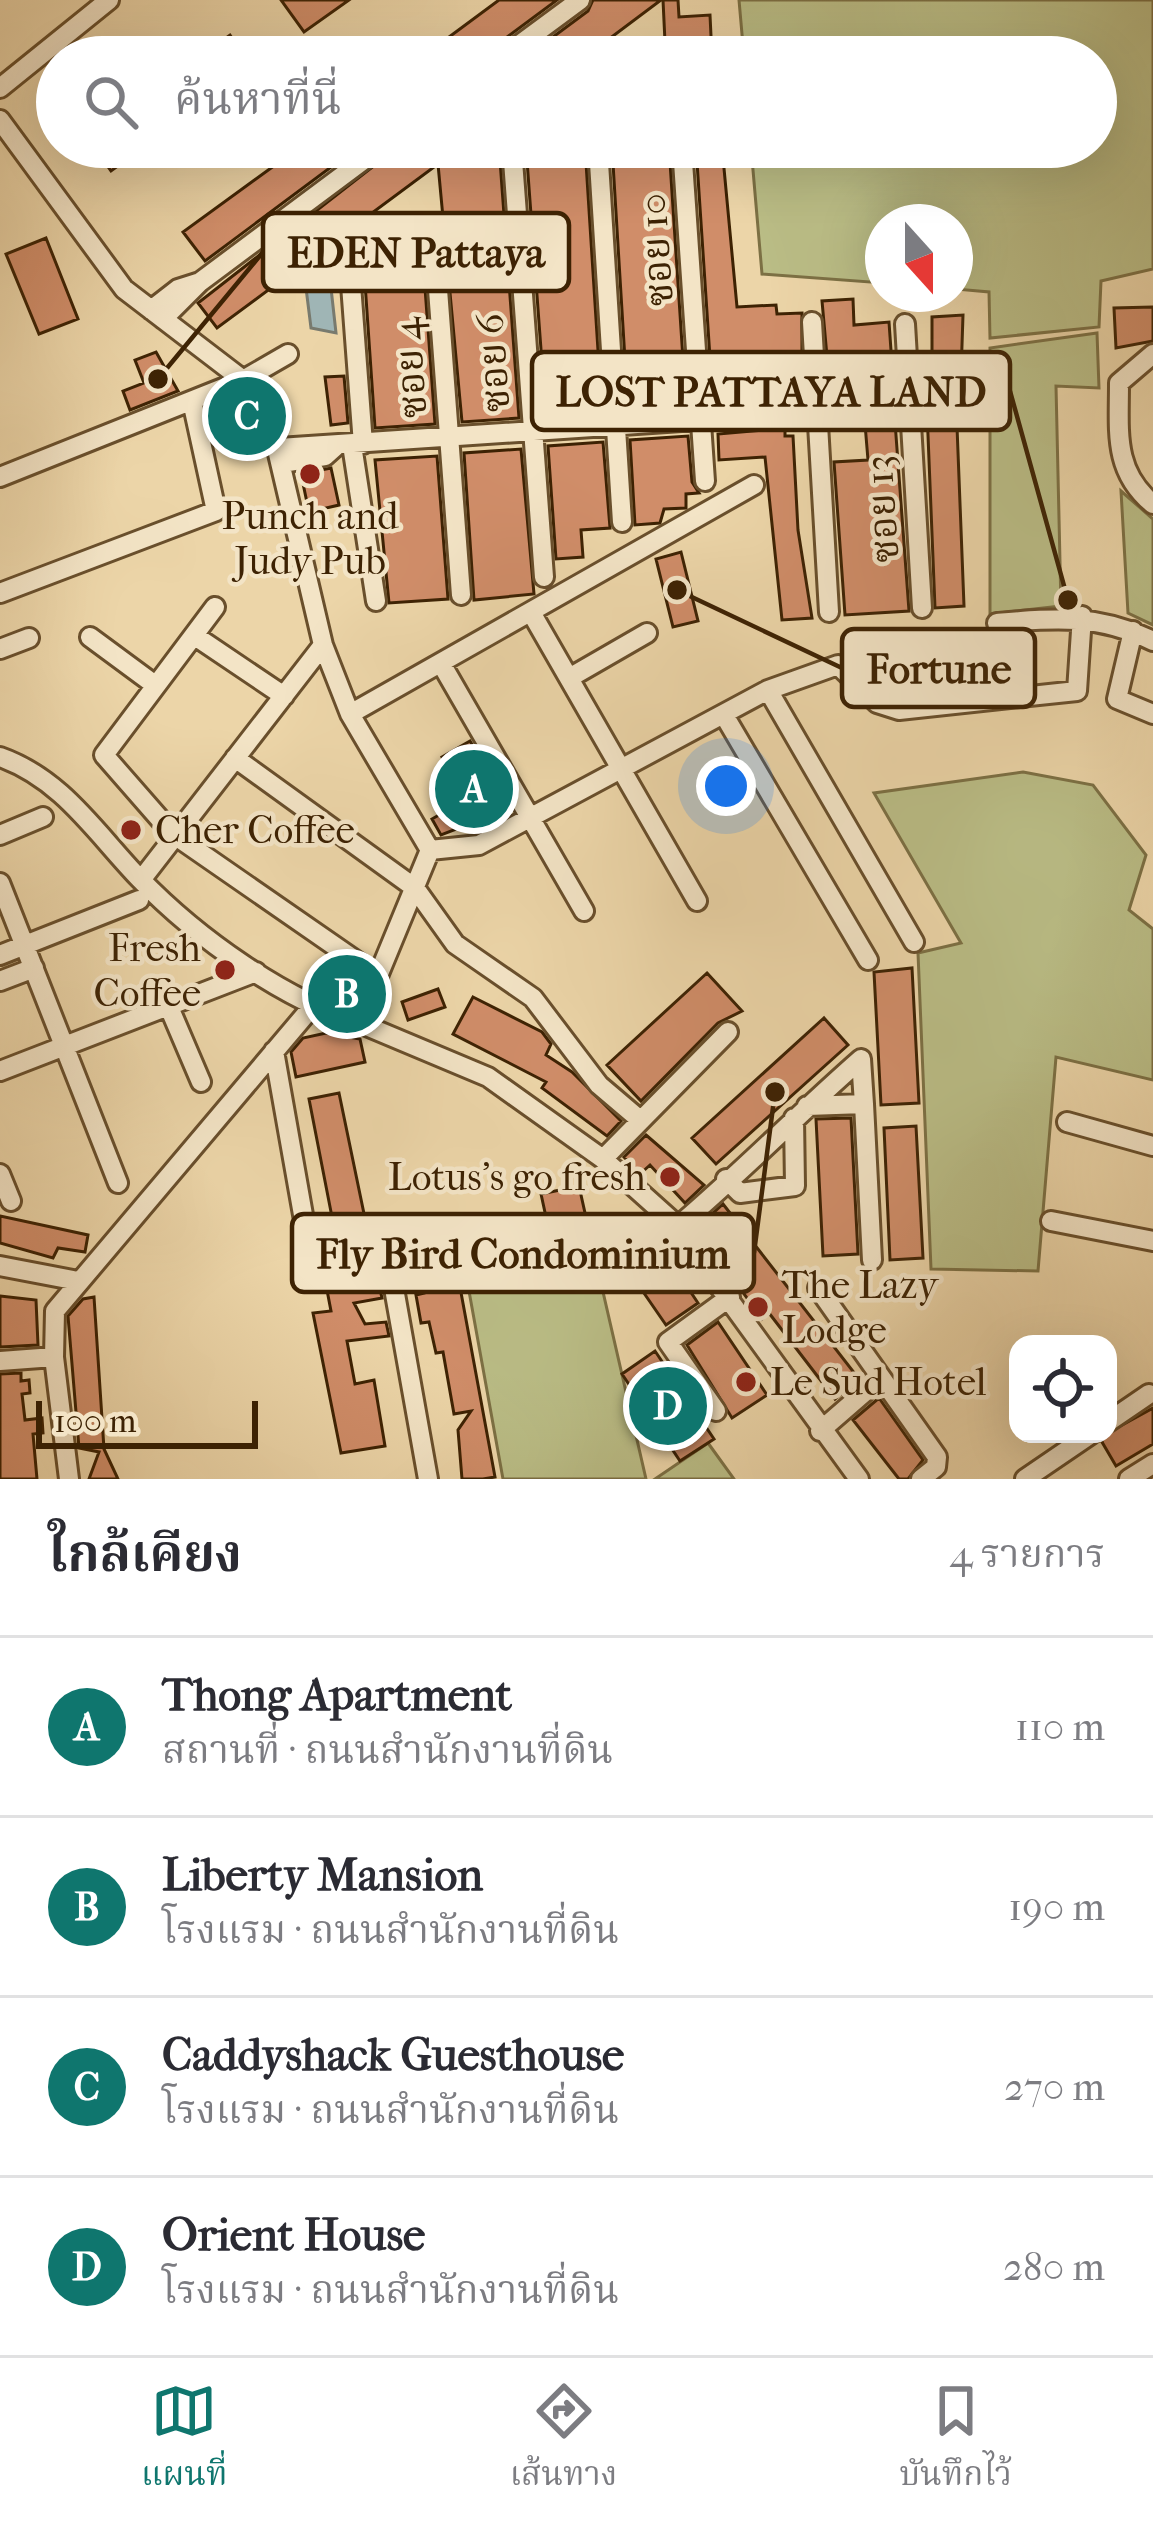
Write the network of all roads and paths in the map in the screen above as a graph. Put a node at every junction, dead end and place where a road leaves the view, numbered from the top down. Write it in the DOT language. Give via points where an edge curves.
graph roads {
  1 [pos="110,0"];
  2 [pos="580,0"];
  3 [pos="65,36"];
  4 [pos="531,36"];
  5 [pos="36,59"];
  6 [pos="0,88"];
  7 [pos="0,120"];
  8 [pos="19,142"];
  9 [pos="0,151"];
  10 [pos="36,166"];
  11 [pos="37,168"];
  12 [pos="353,168"];
  13 [pos="513,168"];
  14 [pos="599,168"];
  15 [pos="683,168"];
  16 [pos="433,223"];
  17 [pos="348,245"];
  18 [pos="157,315"];
  19 [pos="812,322"];
  20 [pos="905,325"];
  21 [pos="288,354"];
  22 [pos="1153,354"];
  23 [pos="243,380"];
  24 [pos="192,401"];
  25 [pos="908,406"];
  26 [pos="817,412"];
  27 [pos="700,420"];
  28 [pos="615,426"];
  29 [pos="530,432"];
  30 [pos="448,438"];
  31 [pos="350,445"];
  32 [pos="281,456"];
  33 [pos="0,477"];
  34 [pos="705,481"];
  35 [pos="754,485"];
  36 [pos="1153,504"];
  37 [pos="622,521"];
  38 [pos="544,577"];
  39 [pos="0,593"];
  40 [pos="461,595"];
  41 [pos="376,601"];
  42 [pos="215,607"];
  43 [pos="922,608"];
  44 [pos="829,612"];
  45 [pos="532,614"];
  46 [pos="1082,616"];
  47 [pos="997,622"];
  48 [pos="1133,631"];
  49 [pos="647,633"];
  50 [pos="195,635"];
  51 [pos="89,637"];
  52 [pos="29,638"];
  53 [pos="1153,641"];
  54 [pos="323,645"];
  55 [pos="0,649"];
  56 [pos="442,664"];
  57 [pos="569,678"];
  58 [pos="154,685"];
  59 [pos="768,690"];
  60 [pos="284,696"];
  61 [pos="350,714"];
  62 [pos="1153,714"];
  63 [pos="724,715"];
  64 [pos="0,758"];
  65 [pos="235,758"];
  66 [pos="620,772"];
  67 [pos="43,818"];
  68 [pos="530,821"];
  69 [pos="173,834"];
  70 [pos="0,835"];
  71 [pos="430,850"];
  72 [pos="0,883"];
  73 [pos="415,888"];
  74 [pos="140,890"];
  75 [pos="697,901"];
  76 [pos="584,911"];
  77 [pos="914,942"];
  78 [pos="24,945"];
  79 [pos="0,955"];
  80 [pos="868,960"];
  81 [pos="34,968"];
  82 [pos="256,972"];
  83 [pos="378,976"];
  84 [pos="0,981"];
  85 [pos="170,1006"];
  86 [pos="311,1008"];
  87 [pos="364,1025"];
  88 [pos="728,1032"];
  89 [pos="65,1045"];
  90 [pos="274,1051"];
  91 [pos="0,1071"];
  92 [pos="201,1082"];
  93 [pos="864,1104"];
  94 [pos="801,1112"];
  95 [pos="639,1119"];
  96 [pos="1067,1122"];
  97 [pos="1153,1147"];
  98 [pos="603,1159"];
  99 [pos="0,1174"];
  100 [pos="118,1183"];
  101 [pos="721,1184"];
  102 [pos="11,1201"];
  103 [pos="1051,1221"];
  104 [pos="674,1223"];
  105 [pos="1153,1241"];
  106 [pos="872,1260"];
  107 [pos="0,1266"];
  108 [pos="78,1281"];
  109 [pos="818,1288"];
  110 [pos="730,1297"];
  111 [pos="54,1357"];
  112 [pos="0,1361"];
  113 [pos="881,1378"];
  114 [pos="1149,1394"];
  115 [pos="716,1411"];
  116 [pos="1117,1416"];
  117 [pos="820,1431"];
  118 [pos="1078,1443"];
  119 [pos="1153,1464"];
  120 [pos="69,1479"];
  121 [pos="428,1479"];
  122 [pos="859,1479"];
  123 [pos="921,1479"];
  124 [pos="1025,1479"];
  125 [pos="1129,1479"];
  1 -- 3 [label="street"];
  2 -- 4 [label="street"];
  5 -- 6 [label="street"];
  7 -- 8 [label="street"];
  8 -- 9 [label="street"];
  8 -- 10 [label="street"];
  11 -- 18 [label="street" via="124,290"];
  12 -- 18 [label="street"];
  13 -- 29 [label="street, ซอย 6"];
  14 -- 28 [label="street"];
  15 -- 27 [label="street, ซอย 10"];
  16 -- 30 [label="street, ซอย 4"];
  17 -- 31 [label="street"];
  18 -- 23 [label="street"];
  19 -- 26 [label="street"];
  20 -- 25 [label="street, ซอย 13"];
  21 -- 23 [label="street"];
  22 -- 36 [label="street" via="1119,383 1119,442 1130,485"];
  23 -- 24 [label="street"];
  23 -- 32 [label="street" via="267,407"];
  24 -- 33 [label="street"];
  24 -- 39 [label="street" via="216,511"];
  25 -- 26 [label="street"];
  25 -- 43 [label="street, ซอย 13"];
  26 -- 27 [label="street"];
  26 -- 44 [label="street"];
  27 -- 28 [label="street"];
  27 -- 34 [label="street, ซอย 10"];
  28 -- 29 [label="street"];
  28 -- 37 [label="street"];
  29 -- 30 [label="street"];
  29 -- 38 [label="street, ซอย 6"];
  30 -- 31 [label="street"];
  30 -- 40 [label="street, ซอย 4"];
  31 -- 32 [label="street" via="325,456"];
  31 -- 41 [label="street"];
  32 -- 54 [label="street"];
  35 -- 45 [label="street"];
  42 -- 50 [label="street"];
  45 -- 56 [label="street"];
  45 -- 57 [label="street"];
  46 -- 47 [label="street"];
  46 -- 48 [label="street"];
  46 -- 59 [label="street" via="1077,691 899,710 878,703 838,665"];
  48 -- 53 [label="street"];
  48 -- 62 [label="street" via="1117,699"];
  49 -- 57 [label="street"];
  50 -- 58 [label="street"];
  50 -- 60 [label="street"];
  51 -- 58 [label="street"];
  52 -- 55 [label="street"];
  54 -- 60 [label="street"];
  54 -- 61 [label="street"];
  56 -- 61 [label="street"];
  56 -- 68 [label="street"];
  57 -- 66 [label="street"];
  58 -- 69 [label="street" via="104,755"];
  59 -- 63 [label="street"];
  59 -- 77 [label="street"];
  60 -- 65 [label="street"];
  61 -- 71 [label="street"];
  63 -- 66 [label="street"];
  63 -- 80 [label="street"];
  64 -- 74 [label="street" via="34,770"];
  65 -- 69 [label="street"];
  65 -- 73 [label="street"];
  66 -- 68 [label="street"];
  66 -- 75 [label="street"];
  67 -- 70 [label="street"];
  68 -- 71 [label="street" via="479,845"];
  68 -- 76 [label="street"];
  69 -- 74 [label="street"];
  69 -- 83 [label="street"];
  71 -- 73 [label="street"];
  72 -- 78 [label="street"];
  73 -- 83 [label="street"];
  73 -- 95 [label="street" via="455,944 533,998 599,1085"];
  74 -- 78 [label="street"];
  74 -- 82 [label="street"];
  78 -- 79 [label="street"];
  78 -- 81 [label="street"];
  81 -- 84 [label="street"];
  81 -- 89 [label="street"];
  82 -- 85 [label="street"];
  82 -- 86 [label="street"];
  83 -- 87 [label="street"];
  85 -- 89 [label="street"];
  85 -- 92 [label="street"];
  86 -- 87 [label="street"];
  86 -- 90 [label="street"];
  87 -- 98 [label="street" via="488,1077"];
  88 -- 95 [label="street"];
  89 -- 91 [label="street"];
  89 -- 100 [label="street"];
  90 -- 108 [label="street"];
  90 -- 121 [label="street" via="311,1260 387,1249"];
  93 -- 94 [label="street"];
  93 -- 94 [label="street" via="861,1059"];
  93 -- 106 [label="street"];
  94 -- 101 [label="street"];
  94 -- 101 [label="street" via="795,1186 740,1193"];
  95 -- 98 [label="street"];
  96 -- 97 [label="street"];
  98 -- 104 [label="street"];
  99 -- 102 [label="street"];
  101 -- 104 [label="street"];
  103 -- 105 [label="street"];
  104 -- 110 [label="street"];
  107 -- 108 [label="street"];
  108 -- 111 [label="street" via="55,1311"];
  109 -- 113 [label="street"];
  110 -- 115 [label="street" via="668,1342"];
  110 -- 117 [label="street"];
  111 -- 112 [label="street"];
  111 -- 120 [label="street"];
  113 -- 117 [label="street"];
  113 -- 123 [label="street" via="939,1460"];
  114 -- 116 [label="street"];
  117 -- 122 [label="street"];
  118 -- 124 [label="street"];
  119 -- 125 [label="street"];
}
